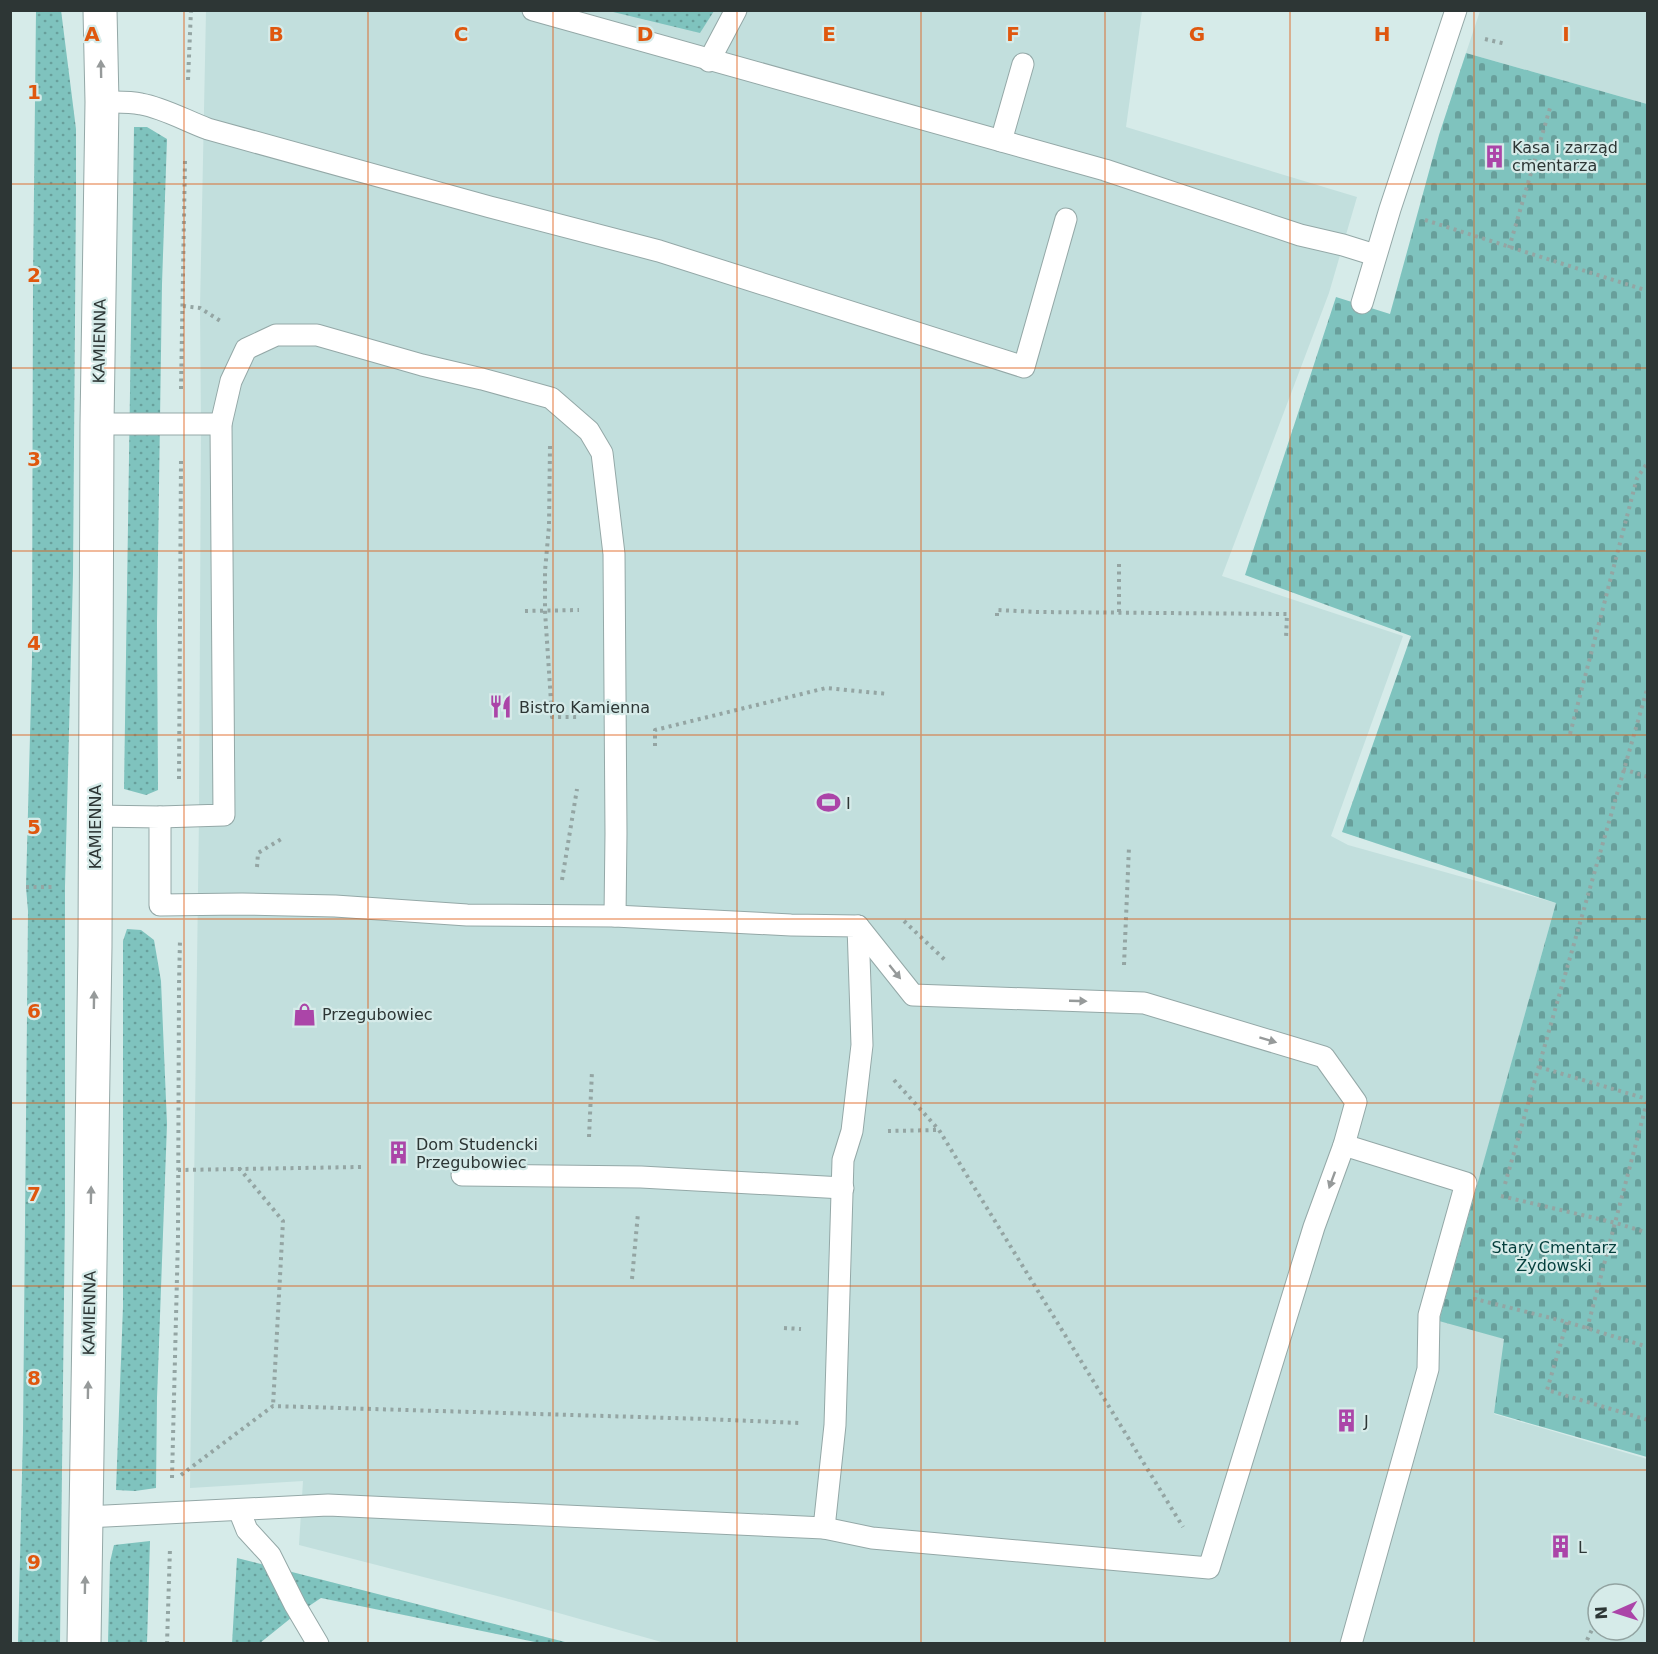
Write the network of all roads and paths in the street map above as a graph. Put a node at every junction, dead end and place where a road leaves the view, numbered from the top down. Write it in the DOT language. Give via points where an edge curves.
graph roads {
  1 [pos="100,10"];
  2 [pos="533,10"];
  3 [pos="736,10"];
  4 [pos="1456,10"];
  5 [pos="1483,39"];
  6 [pos="1506,44"];
  7 [pos="709,61"];
  8 [pos="1023,64"];
  9 [pos="102,102"];
  10 [pos="1550,108"];
  11 [pos="1001,141"];
  12 [pos="1390,209"];
  13 [pos="1066,219"];
  14 [pos="1509,248"];
  15 [pos="1376,255"];
  16 [pos="1647,291"];
  17 [pos="1362,303"];
  18 [pos="183,306"];
  19 [pos="246,349"];
  20 [pos="97,424"];
  21 [pos="222,424"];
  22 [pos="550,442"];
  23 [pos="1647,462"];
  24 [pos="1119,563"];
  25 [pos="580,610"];
  26 [pos="525,611"];
  27 [pos="545,611"];
  28 [pos="1119,612"];
  29 [pos="997,616"];
  30 [pos="1286,639"];
  31 [pos="1647,686"];
  32 [pos="888,694"];
  33 [pos="576,717"];
  34 [pos="1570,734"];
  35 [pos="655,752"];
  36 [pos="1623,769"];
  37 [pos="1647,777"];
  38 [pos="96,816"];
  39 [pos="160,817"];
  40 [pos="283,838"];
  41 [pos="258,853"];
  42 [pos="26,887"];
  43 [pos="56,887"];
  44 [pos="615,916"];
  45 [pos="858,926"];
  46 [pos="1539,1067"];
  47 [pos="592,1071"];
  48 [pos="907,1093"];
  49 [pos="1647,1099"];
  50 [pos="939,1130"];
  51 [pos="852,1131"];
  52 [pos="589,1137"];
  53 [pos="1344,1146"];
  54 [pos="361,1167"];
  55 [pos="239,1168"];
  56 [pos="178,1170"];
  57 [pos="462,1175"];
  58 [pos="641,1177"];
  59 [pos="843,1188"];
  60 [pos="1616,1223"];
  61 [pos="1647,1233"];
  62 [pos="632,1279"];
  63 [pos="1478,1287"];
  64 [pos="1567,1322"];
  65 [pos="1587,1329"];
  66 [pos="1647,1347"];
  67 [pos="273,1406"];
  68 [pos="1647,1420"];
  69 [pos="836,1425"];
  70 [pos="172,1481"];
  71 [pos="238,1510"];
  72 [pos="86,1517"];
  73 [pos="824,1528"];
  74 [pos="1209,1568"];
  75 [pos="84,1644"];
  76 [pos="318,1644"];
  77 [pos="1351,1644"];
  9 -- 1 [label="street, KAMIENNA, one-way"];
  2 -- 7 [label="lane"];
  3 -- 7 [label="lane"];
  4 -- 12 [label="lane"];
  5 -- 6 [label="path"];
  7 -- 11 [label="lane"];
  8 -- 11 [label="lane"];
  9 -- 13 [label="lane" via="139,103 162,109 208,129 658,251 1024,368"];
  9 -- 20 [label="street, KAMIENNA"];
  10 -- 14 [label="path"];
  11 -- 15 [label="lane"];
  12 -- 14 [label="path"];
  12 -- 15 [label="lane"];
  14 -- 16 [label="path"];
  15 -- 17 [label="lane"];
  18 -- 19 [label="path" via="200,308 228,326"];
  19 -- 21 [label="lane" via="231,381"];
  19 -- 44 [label="lane" via="276,335 317,335 551,398 589,431 602,453 614,554"];
  20 -- 21 [label="lane"];
  20 -- 38 [label="street, KAMIENNA"];
  21 -- 39 [label="lane" via="224,815"];
  22 -- 27 [label="path"];
  23 -- 34 [label="path" via="1637,478"];
  24 -- 28 [label="path"];
  25 -- 27 [label="path"];
  26 -- 27 [label="path"];
  27 -- 33 [label="path" via="552,717"];
  28 -- 29 [label="path" via="997,610"];
  28 -- 30 [label="path" via="1287,614"];
  31 -- 36 [label="path"];
  32 -- 35 [label="path" via="826,688 667,727 655,730"];
  36 -- 37 [label="path"];
  36 -- 46 [label="path"];
  38 -- 39 [label="lane"];
  72 -- 38 [label="street, KAMIENNA, one-way"];
  39 -- 44 [label="lane" via="160,905 335,906 467,915"];
  40 -- 41 [label="path"];
  42 -- 43 [label="path"];
  44 -- 45 [label="lane"];
  45 -- 51 [label="lane" via="862,1045"];
  45 -- 53 [label="lane, one-way" via="913,995 1144,1003 1324,1057 1356,1102"];
  46 -- 49 [label="path"];
  46 -- 60 [label="path" via="1501,1196"];
  47 -- 52 [label="path"];
  48 -- 50 [label="path"];
  49 -- 60 [label="path"];
  50 -- 51 [label="path"];
  50 -- 74 [label="path"];
  51 -- 59 [label="lane" via="843,1160"];
  53 -- 74 [label="lane, one-way" via="1314,1227"];
  53 -- 77 [label="lane" via="1466,1183 1429,1314 1428,1369"];
  54 -- 55 [label="path"];
  55 -- 56 [label="path"];
  55 -- 67 [label="path" via="283,1221"];
  57 -- 58 [label="lane"];
  58 -- 59 [label="lane"];
  58 -- 62 [label="path"];
  59 -- 69 [label="lane"];
  60 -- 61 [label="path"];
  60 -- 65 [label="path"];
  63 -- 64 [label="path" via="1475,1299"];
  64 -- 65 [label="path"];
  64 -- 68 [label="path" via="1547,1390"];
  65 -- 66 [label="path"];
  67 -- 69 [label="path"];
  67 -- 70 [label="path"];
  69 -- 73 [label="lane"];
  71 -- 72 [label="lane"];
  71 -- 73 [label="lane" via="328,1505"];
  71 -- 76 [label="lane" via="247,1530 270,1555"];
  75 -- 72 [label="street, KAMIENNA, one-way"];
  73 -- 74 [label="lane" via="872,1538"];
}
